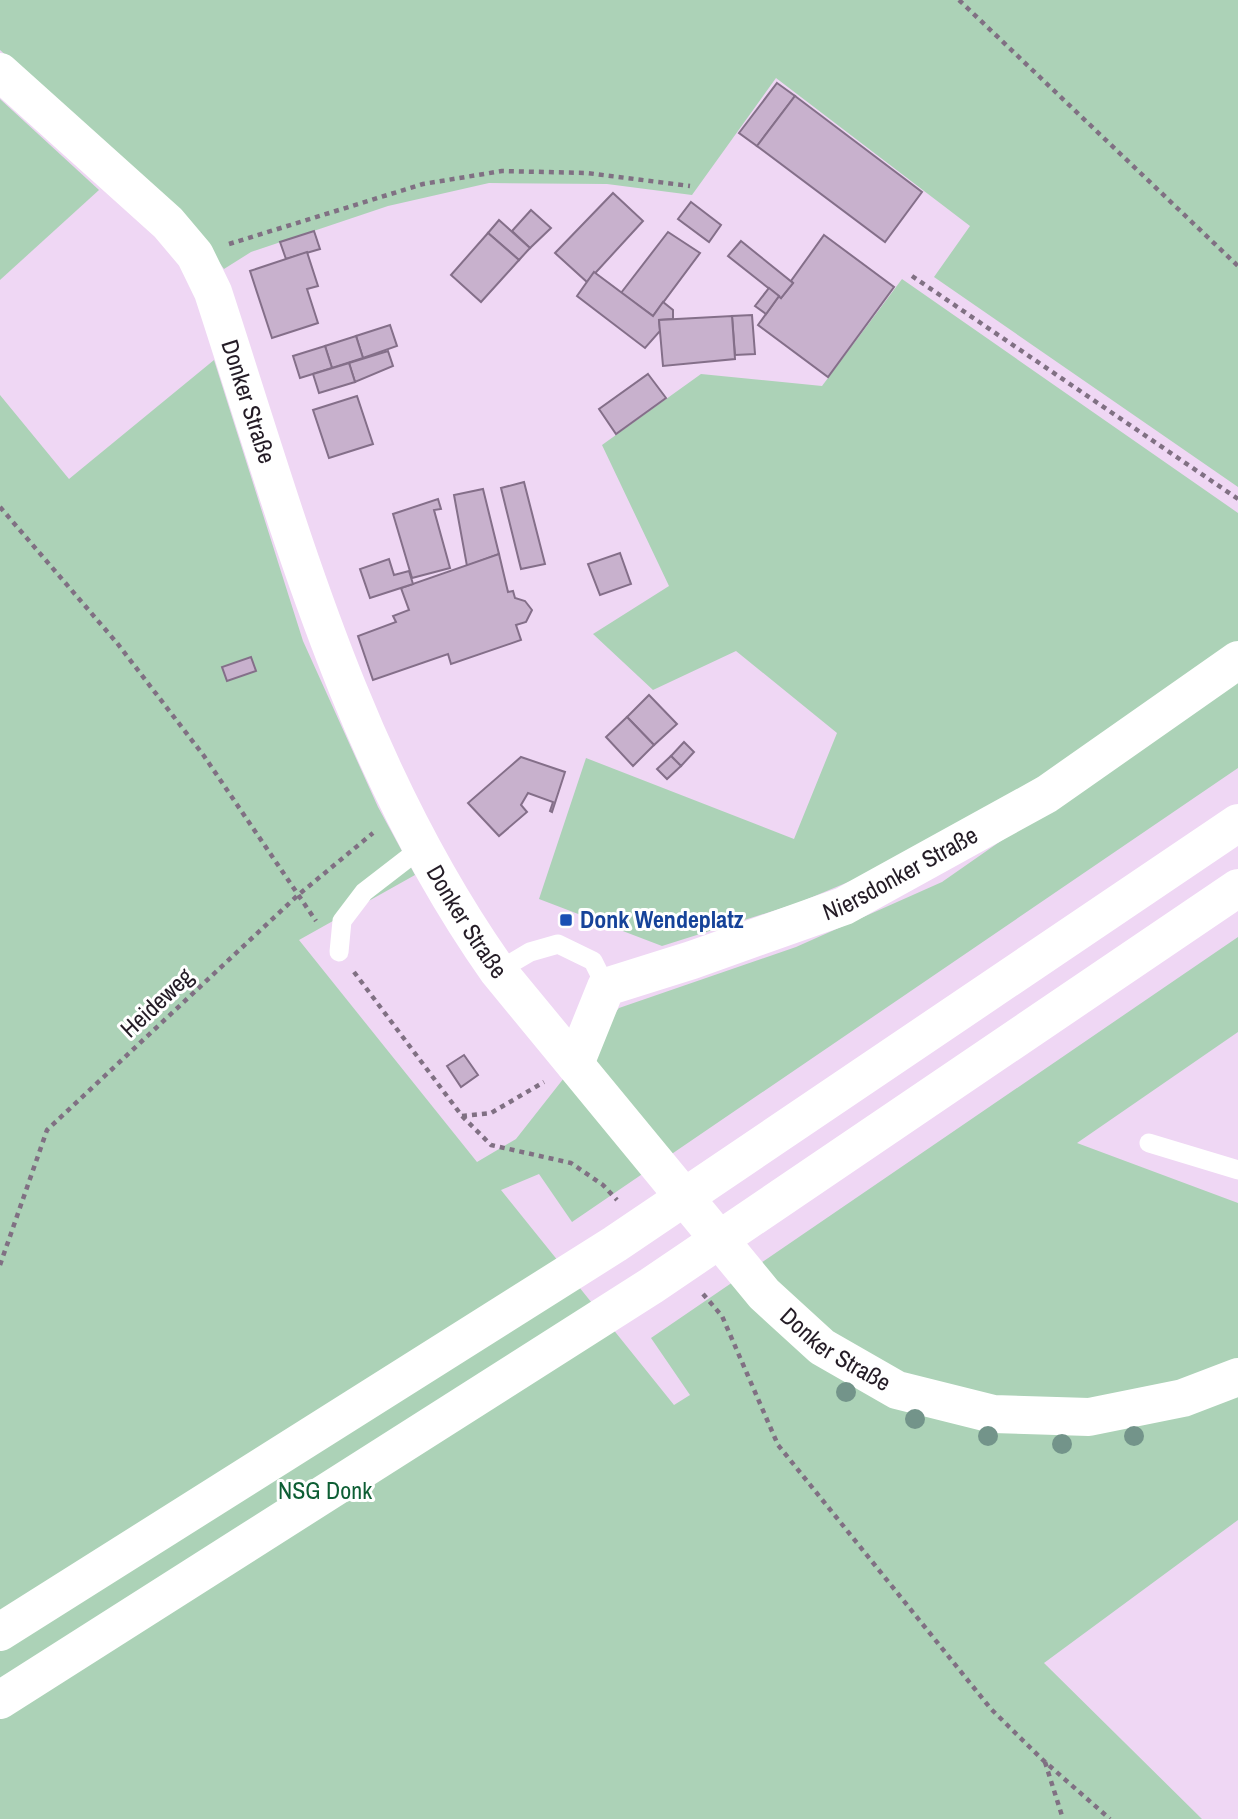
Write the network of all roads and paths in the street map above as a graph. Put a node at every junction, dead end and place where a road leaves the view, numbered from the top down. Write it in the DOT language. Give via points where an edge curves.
graph roads {
  1 [pos="959,0"];
  2 [pos="0,72"];
  3 [pos="690,186"];
  4 [pos="195,255"];
  5 [pos="1238,266"];
  6 [pos="912,276"];
  7 [pos="1238,499"];
  8 [pos="0,508"];
  9 [pos="1238,660"];
  10 [pos="401,810"];
  11 [pos="1238,822"];
  12 [pos="421,848"];
  13 [pos="1238,888"];
  14 [pos="297,895"];
  15 [pos="340,952"];
  16 [pos="498,971"];
  17 [pos="606,987"];
  18 [pos="575,1064"];
  19 [pos="1149,1143"];
  20 [pos="1238,1171"];
  21 [pos="0,1265"];
  22 [pos="1238,1377"];
  23 [pos="778,1445"];
  24 [pos="0,1632"];
  25 [pos="0,1700"];
  26 [pos="1044,1761"];
  27 [pos="1063,1819"];
  28 [pos="1110,1819"];
  1 -- 5 [label="path"];
  2 -- 4 [label="main road, Donker Straße" via="168,223"];
  3 -- 4 [label="path" via="587,173 502,171 424,184"];
  4 -- 10 [label="main road, Donker Straße" via="213,292 318,614"];
  6 -- 7 [label="path"];
  8 -- 14 [label="path" via="117,643 204,755"];
  9 -- 17 [label="main road, Niersdonker Straße" via="1047,794 844,906"];
  10 -- 12 [label="main road, Donker Straße"];
  10 -- 14 [label="path, Heideweg"];
  11 -- 24 [label="main road" via="615,1244"];
  12 -- 15 [label="lane" via="364,892 342,921"];
  12 -- 16 [label="main road, Donker Straße"];
  13 -- 25 [label="main road" via="651,1286"];
  14 -- 21 [label="path, Heideweg" via="47,1130"];
  15 -- 18 [label="path" via="462,1116 491,1113"];
  16 -- 17 [label="lane" via="530,952 558,944 593,961"];
  16 -- 18 [label="main road, Donker Straße"];
  17 -- 18 [label="main road"];
  18 -- 22 [label="main road, Donker Straße" via="764,1294 822,1347 897,1390 993,1415 1089,1417 1183,1398"];
  19 -- 20 [label="lane"];
  23 -- 26 [label="path" via="991,1709"];
  26 -- 27 [label="path"];
  26 -- 28 [label="path"];
}
